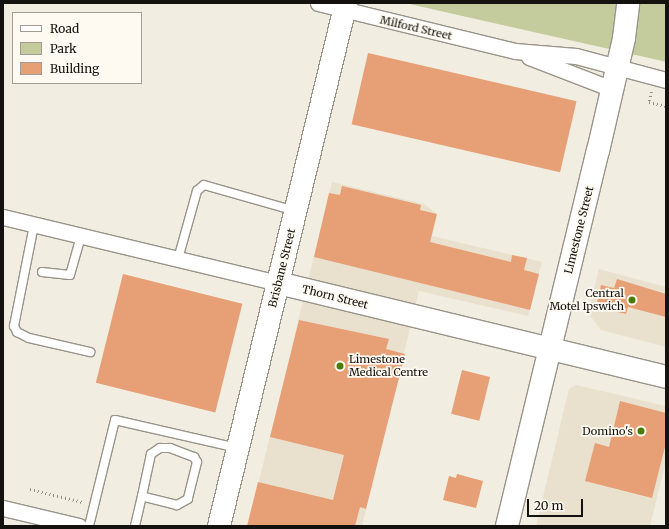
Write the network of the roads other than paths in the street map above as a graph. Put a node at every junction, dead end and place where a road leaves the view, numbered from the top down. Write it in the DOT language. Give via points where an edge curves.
graph roads {
  1 [pos="318,3"];
  2 [pos="628,3"];
  3 [pos="345,7"];
  4 [pos="515,51"];
  5 [pos="618,66"];
  6 [pos="666,80"];
  7 [pos="612,89"];
  8 [pos="295,211"];
  9 [pos="3,217"];
  10 [pos="34,225"];
  11 [pos="81,236"];
  12 [pos="178,259"];
  13 [pos="42,272"];
  14 [pos="278,283"];
  15 [pos="550,349"];
  16 [pos="90,352"];
  17 [pos="666,377"];
  18 [pos="238,448"];
  19 [pos="142,496"];
  20 [pos="3,508"];
  21 [pos="73,525"];
  22 [pos="89,526"];
  23 [pos="135,526"];
  24 [pos="219,526"];
  25 [pos="507,526"];
  1 -- 3 [label="street, Milford Street"];
  2 -- 5 [label="main road, Limestone Street"];
  3 -- 4 [label="street, Milford Street"];
  3 -- 8 [label="main road, Brisbane Street"];
  4 -- 5 [label="street, Milford Street" via="576,56"];
  4 -- 7 [label="street, Milford Street"];
  5 -- 6 [label="street, Milford Street"];
  5 -- 7 [label="main road, Limestone Street"];
  7 -- 15 [label="main road, Limestone Street"];
  8 -- 12 [label="lane" via="204,186 197,191"];
  8 -- 14 [label="main road, Brisbane Street"];
  9 -- 10 [label="street, Thorn Street"];
  10 -- 11 [label="street, Thorn Street"];
  10 -- 16 [label="lane" via="14,326 17,332 29,338"];
  11 -- 12 [label="street, Thorn Street"];
  11 -- 13 [label="lane" via="70,275"];
  12 -- 14 [label="street, Thorn Street"];
  14 -- 15 [label="main road, Thorn Street"];
  14 -- 18 [label="main road, Brisbane Street"];
  15 -- 17 [label="main road, Thorn Street"];
  15 -- 25 [label="main road, Limestone Street"];
  18 -- 22 [label="lane" via="115,420"];
  18 -- 24 [label="main road, Brisbane Street"];
  19 -- 19 [label="lane" via="151,454 170,448 194,457 197,462 188,500 177,505"];
  19 -- 23 [label="lane"];
  20 -- 21 [label="street"];
}
